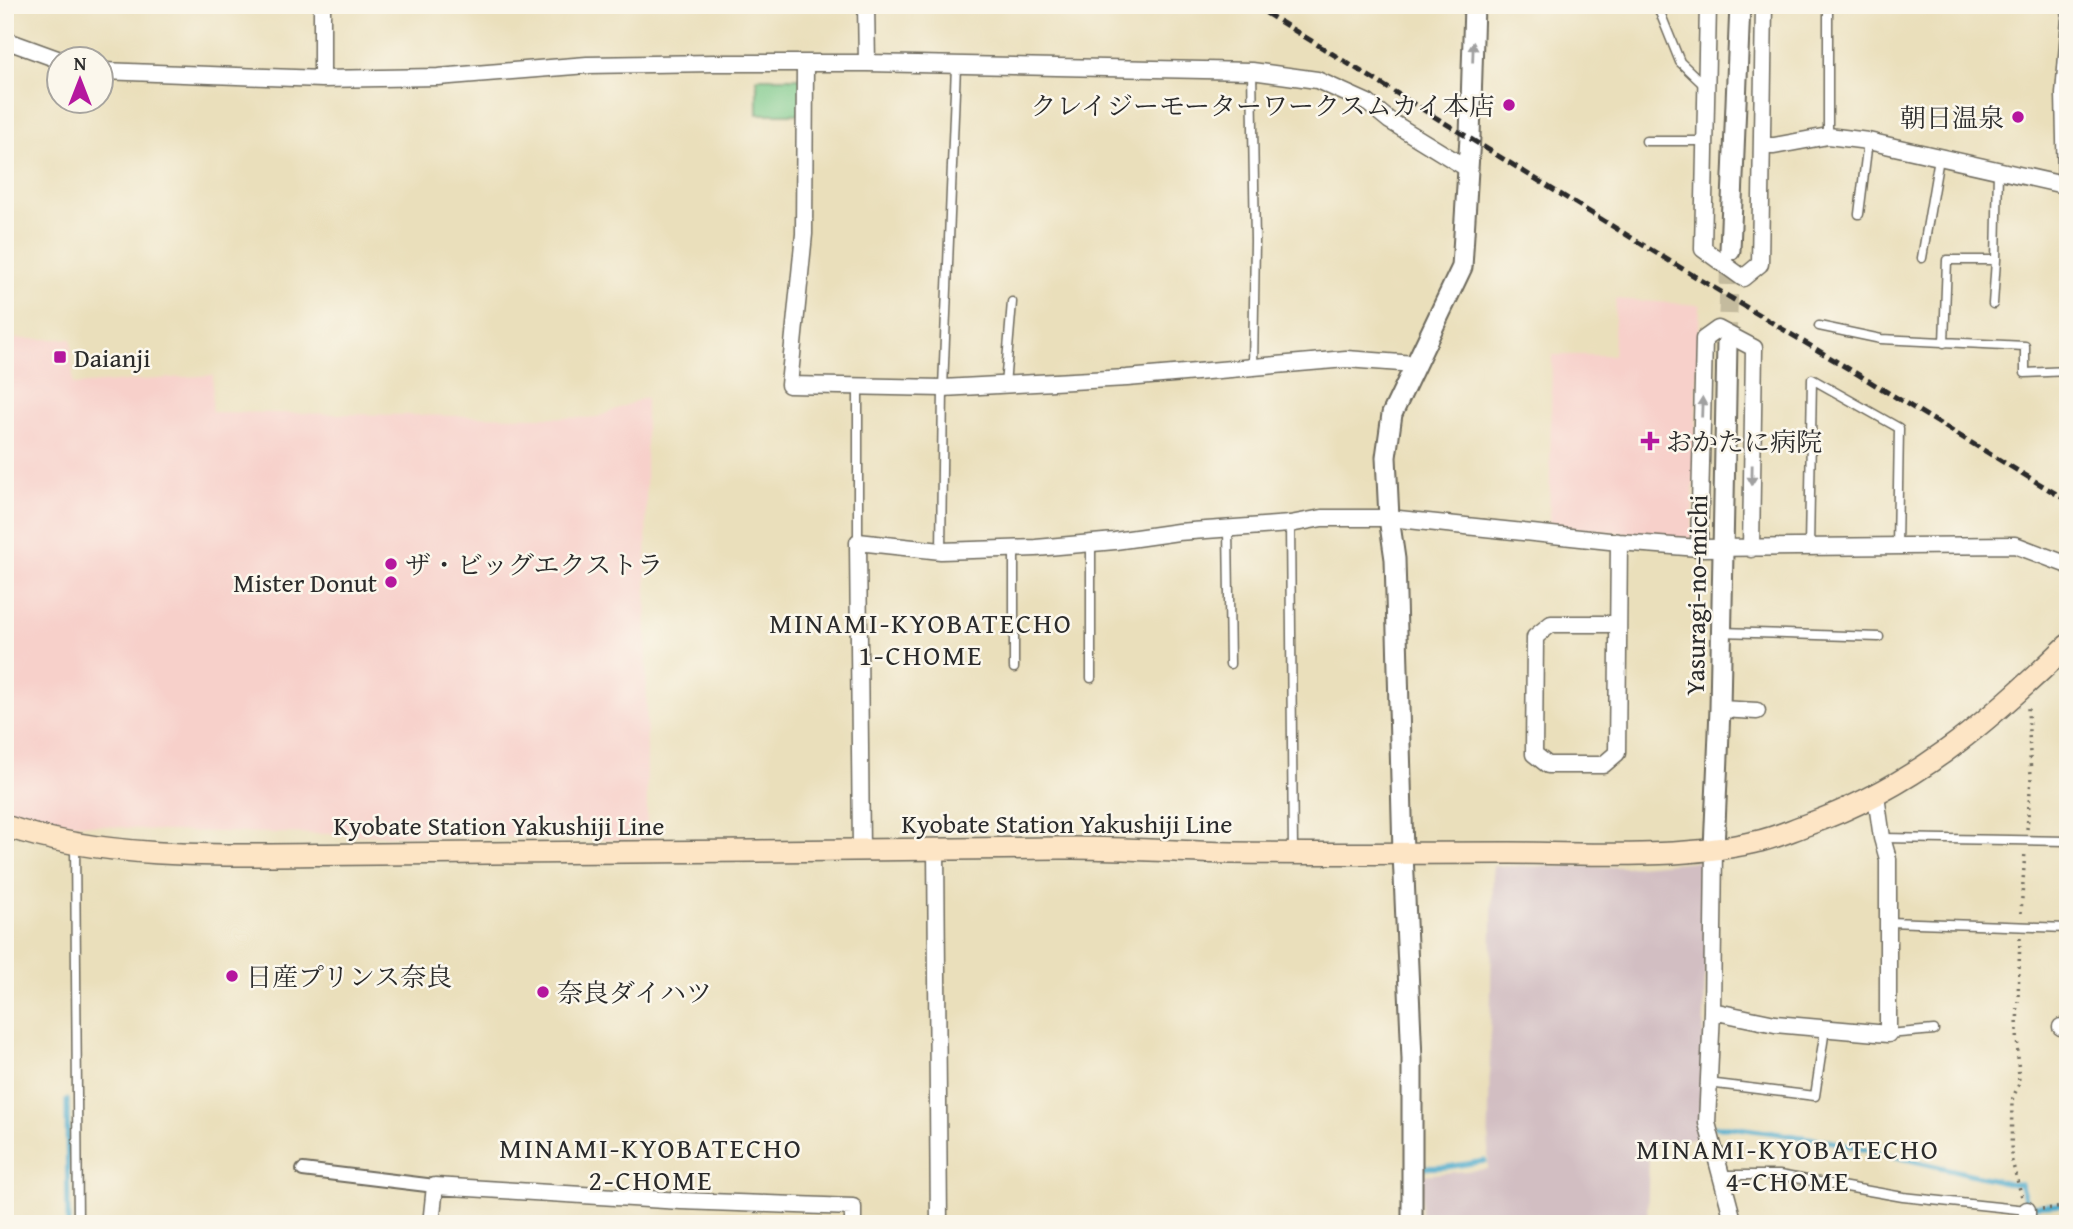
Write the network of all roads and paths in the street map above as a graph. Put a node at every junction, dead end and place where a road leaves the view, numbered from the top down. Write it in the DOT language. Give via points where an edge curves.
graph roads {
  1 [pos="322,5"];
  2 [pos="866,5"];
  3 [pos="1474,5"];
  4 [pos="1657,5"];
  5 [pos="1708,5"];
  6 [pos="1740,5"];
  7 [pos="1764,5"];
  8 [pos="1828,5"];
  9 [pos="2067,5"];
  10 [pos="5,40"];
  11 [pos="46,55"];
  12 [pos="867,63"];
  13 [pos="805,64"];
  14 [pos="956,66"];
  15 [pos="1252,71"];
  16 [pos="116,72"];
  17 [pos="322,79"];
  18 [pos="1706,87"];
  19 [pos="1828,136"];
  20 [pos="1646,141"];
  21 [pos="1705,141"];
  22 [pos="1868,141"];
  23 [pos="1763,146"];
  24 [pos="1939,159"];
  25 [pos="1468,169"];
  26 [pos="1998,171"];
  27 [pos="2065,185"];
  28 [pos="1859,214"];
  29 [pos="1730,250"];
  30 [pos="1922,258"];
  31 [pos="1996,260"];
  32 [pos="1012,302"];
  33 [pos="1993,304"];
  34 [pos="1819,326"];
  35 [pos="1727,343"];
  36 [pos="1944,343"];
  37 [pos="1415,364"];
  38 [pos="1253,369"];
  39 [pos="2068,372"];
  40 [pos="1005,385"];
  41 [pos="858,386"];
  42 [pos="943,388"];
  43 [pos="1389,519"];
  44 [pos="1290,524"];
  45 [pos="1228,529"];
  46 [pos="859,542"];
  47 [pos="1619,542"];
  48 [pos="1091,543"];
  49 [pos="1897,547"];
  50 [pos="1699,548"];
  51 [pos="1809,548"];
  52 [pos="1014,549"];
  53 [pos="1722,549"];
  54 [pos="1751,549"];
  55 [pos="941,551"];
  56 [pos="2068,565"];
  57 [pos="1618,624"];
  58 [pos="1721,632"];
  59 [pos="1879,637"];
  60 [pos="2068,645"];
  61 [pos="1230,664"];
  62 [pos="1014,668"];
  63 [pos="1091,678"];
  64 [pos="2027,685"];
  65 [pos="1720,709"];
  66 [pos="1757,711"];
  67 [pos="1877,796"];
  68 [pos="5,826"];
  69 [pos="1882,838"];
  70 [pos="2026,839"];
  71 [pos="2068,841"];
  72 [pos="75,844"];
  73 [pos="936,849"];
  74 [pos="1714,849"];
  75 [pos="861,850"];
  76 [pos="1293,852"];
  77 [pos="1403,853"];
  78 [pos="2068,908"];
  79 [pos="1888,922"];
  80 [pos="2021,928"];
  81 [pos="1712,1011"];
  82 [pos="1825,1029"];
  83 [pos="1934,1030"];
  84 [pos="1888,1034"];
  85 [pos="1709,1083"];
  86 [pos="303,1170"];
  87 [pos="1720,1175"];
  88 [pos="435,1186"];
  89 [pos="2068,1207"];
  90 [pos="2027,1217"];
  91 [pos="78,1224"];
  92 [pos="431,1224"];
  93 [pos="853,1224"];
  94 [pos="939,1224"];
  95 [pos="1412,1224"];
  96 [pos="1734,1224"];
  1 -- 17 [label="street"];
  2 -- 12 [label="street"];
  25 -- 3 [label="street, one-way"];
  4 -- 18 [label="lane" via="1680,62"];
  5 -- 18 [label="street"];
  6 -- 29 [label="street"];
  7 -- 23 [label="street"];
  8 -- 19 [label="lane"];
  9 -- 27 [label="lane" via="2060,94"];
  10 -- 11 [label="street"];
  12 -- 13 [label="street"];
  12 -- 14 [label="street"];
  13 -- 17 [label="street" via="587,65 438,77"];
  13 -- 41 [label="street" via="804,234 789,385"];
  14 -- 15 [label="street"];
  14 -- 42 [label="lane"];
  15 -- 25 [label="street" via="1327,84 1368,103"];
  15 -- 38 [label="lane"];
  16 -- 17 [label="street"];
  18 -- 21 [label="street"];
  19 -- 22 [label="street"];
  19 -- 23 [label="street"];
  20 -- 21 [label="lane"];
  21 -- 23 [label="street" via="1703,249 1743,278 1760,264"];
  22 -- 24 [label="street"];
  22 -- 28 [label="lane"];
  24 -- 26 [label="street"];
  24 -- 30 [label="lane"];
  25 -- 37 [label="street" via="1462,267"];
  26 -- 27 [label="street"];
  26 -- 31 [label="lane"];
  31 -- 33 [label="lane"];
  31 -- 36 [label="lane" via="1947,260"];
  32 -- 40 [label="lane"];
  34 -- 36 [label="lane" via="1881,339"];
  35 -- 53 [label="street, Yasuragi-no-michi"];
  36 -- 39 [label="lane" via="2025,346 2025,373"];
  37 -- 38 [label="street" via="1346,359"];
  37 -- 43 [label="street" via="1392,414 1386,457"];
  38 -- 40 [label="street"];
  40 -- 42 [label="street"];
  41 -- 42 [label="street"];
  41 -- 46 [label="lane"];
  42 -- 55 [label="lane"];
  43 -- 44 [label="street" via="1322,518"];
  43 -- 47 [label="street"];
  43 -- 77 [label="street" via="1395,559"];
  44 -- 45 [label="street"];
  44 -- 76 [label="lane"];
  45 -- 48 [label="street"];
  45 -- 61 [label="lane"];
  46 -- 55 [label="street"];
  46 -- 75 [label="street"];
  47 -- 50 [label="street"];
  47 -- 57 [label="street"];
  48 -- 52 [label="street"];
  48 -- 63 [label="lane"];
  49 -- 51 [label="street"];
  49 -- 51 [label="lane" via="1899,428 1812,379"];
  49 -- 56 [label="street" via="2015,545"];
  50 -- 53 [label="street"];
  50 -- 54 [label="street, one-way" via="1704,339 1718,329 1754,348"];
  51 -- 54 [label="street"];
  52 -- 55 [label="street"];
  52 -- 62 [label="lane"];
  53 -- 54 [label="street"];
  53 -- 58 [label="street, Yasuragi-no-michi"];
  57 -- 57 [label="street" via="1617,752 1603,765 1548,765 1534,754 1535,637 1551,624"];
  58 -- 59 [label="lane"];
  58 -- 65 [label="street, Yasuragi-no-michi"];
  60 -- 64 [label="main road, Kyobate Station Yakushiji Line"];
  64 -- 67 [label="main road, Kyobate Station Yakushiji Line" via="1938,759"];
  64 -- 70 [label="path" via="2031,778"];
  65 -- 66 [label="street"];
  65 -- 74 [label="street, Yasuragi-no-michi"];
  67 -- 69 [label="street"];
  67 -- 74 [label="main road, Kyobate Station Yakushiji Line" via="1758,842"];
  68 -- 72 [label="main road, Kyobate Station Yakushiji Line"];
  69 -- 70 [label="lane"];
  69 -- 79 [label="street" via="1888,859"];
  70 -- 71 [label="lane"];
  70 -- 80 [label="path"];
  72 -- 75 [label="main road, Kyobate Station Yakushiji Line" via="197,853"];
  72 -- 91 [label="lane"];
  73 -- 75 [label="main road, Kyobate Station Yakushiji Line"];
  73 -- 76 [label="main road, Kyobate Station Yakushiji Line"];
  73 -- 94 [label="street"];
  74 -- 77 [label="main road, Kyobate Station Yakushiji Line" via="1676,853"];
  74 -- 81 [label="street"];
  76 -- 77 [label="main road, Kyobate Station Yakushiji Line"];
  77 -- 95 [label="street" via="1412,1059"];
  78 -- 80 [label="lane" via="2067,928"];
  79 -- 80 [label="lane"];
  79 -- 84 [label="street"];
  80 -- 90 [label="path" via="2019,1084 2012,1100 2011,1158"];
  81 -- 82 [label="street"];
  81 -- 85 [label="street"];
  82 -- 84 [label="street"];
  82 -- 85 [label="lane" via="1815,1096"];
  83 -- 84 [label="lane"];
  85 -- 87 [label="street" via="1707,1123"];
  86 -- 88 [label="street"];
  87 -- 90 [label="lane" via="1779,1175"];
  87 -- 96 [label="street"];
  88 -- 92 [label="street"];
  88 -- 93 [label="street" via="853,1207"];
  89 -- 90 [label="path"];
}
